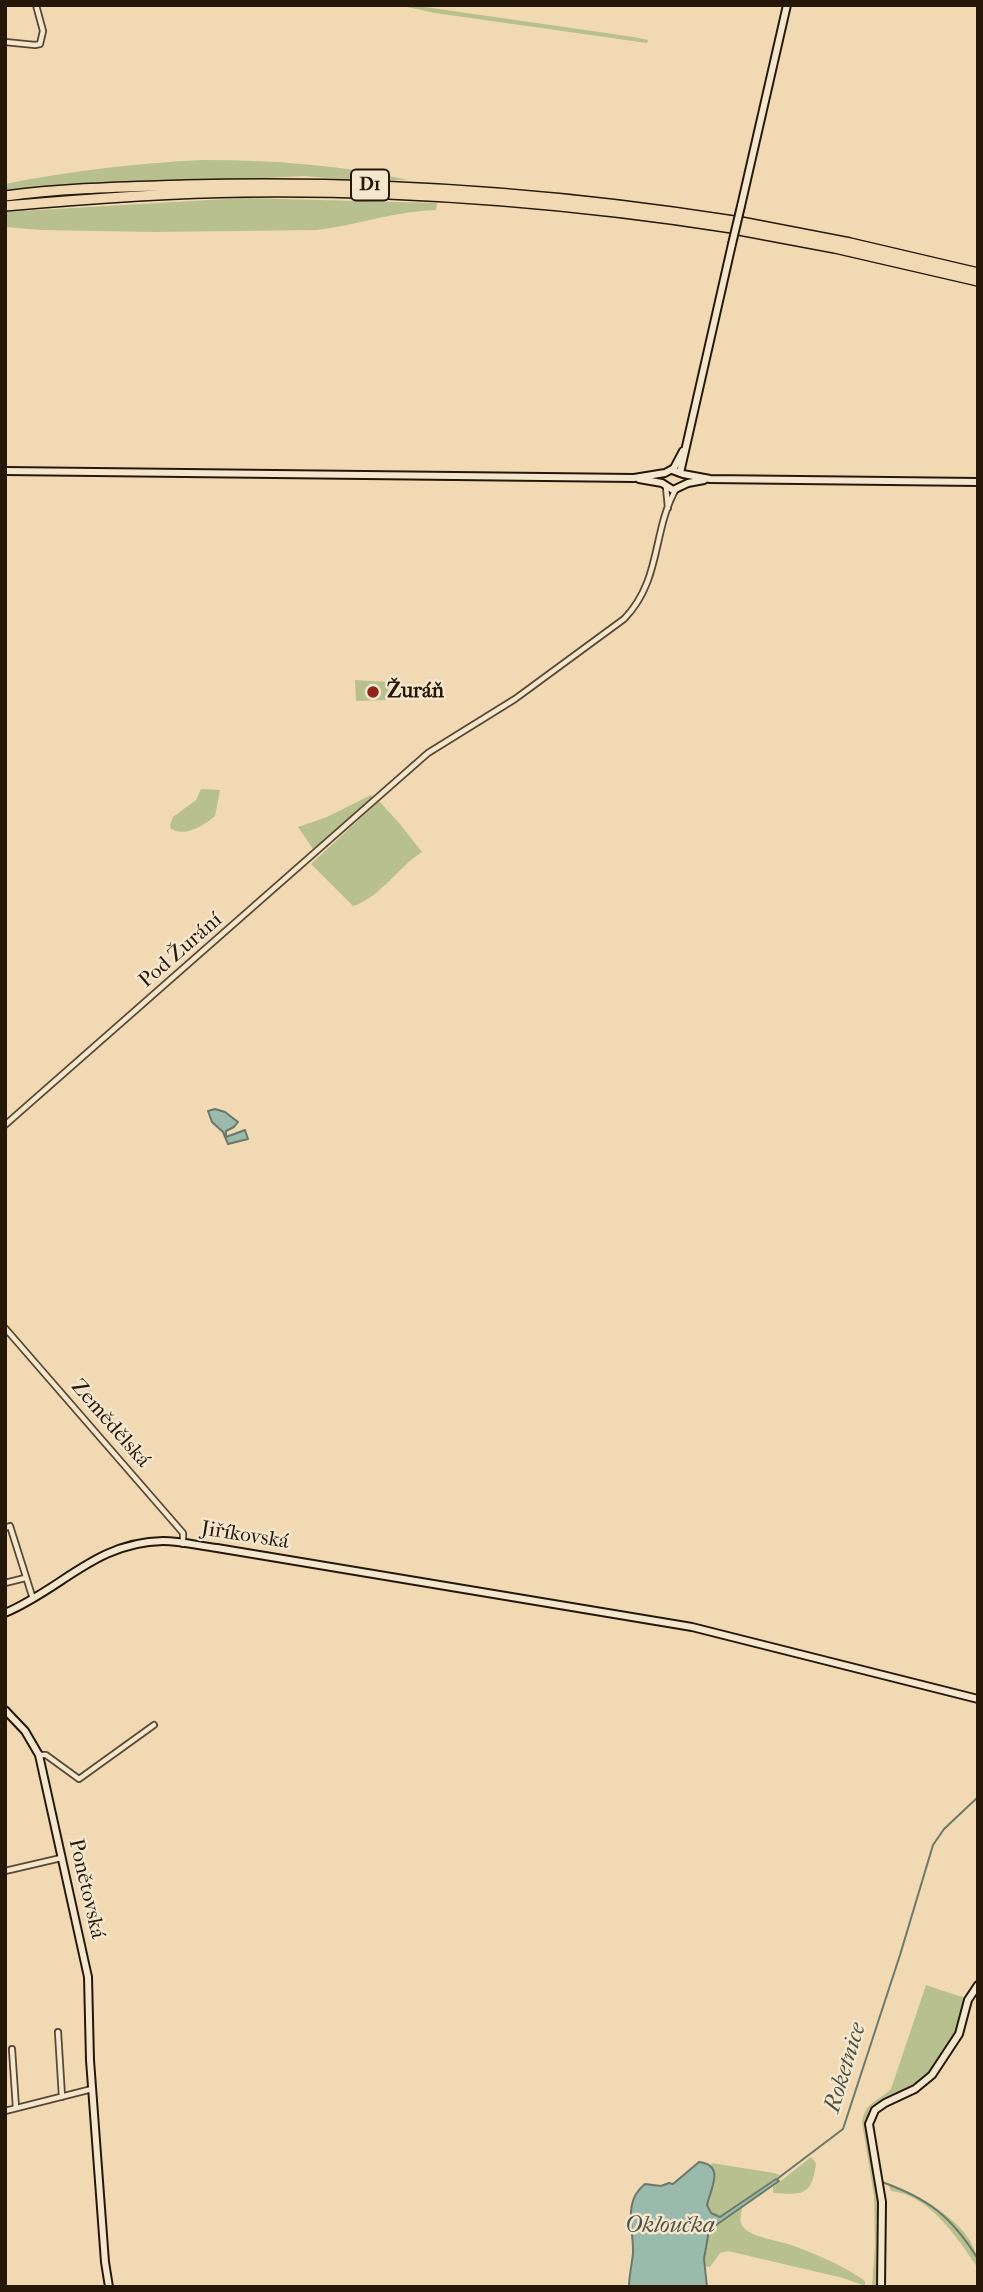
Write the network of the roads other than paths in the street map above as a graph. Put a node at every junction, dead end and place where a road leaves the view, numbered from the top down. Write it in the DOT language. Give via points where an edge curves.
graph roads {
  1 [pos="36,5"];
  2 [pos="787,5"];
  3 [pos="5,42"];
  4 [pos="5,196"];
  5 [pos="5,206"];
  6 [pos="736,225"];
  7 [pos="978,273"];
  8 [pos="978,281"];
  9 [pos="683,452"];
  10 [pos="672,470"];
  11 [pos="5,471"];
  12 [pos="665,473"];
  13 [pos="680,473"];
  14 [pos="634,478"];
  15 [pos="710,479"];
  16 [pos="978,482"];
  17 [pos="665,486"];
  18 [pos="678,487"];
  19 [pos="668,509"];
  20 [pos="5,1125"];
  21 [pos="5,1328"];
  22 [pos="5,1528"];
  23 [pos="183,1544"];
  24 [pos="25,1578"];
  25 [pos="5,1583"];
  26 [pos="33,1599"];
  27 [pos="5,1613"];
  28 [pos="978,1699"];
  29 [pos="5,1710"];
  30 [pos="154,1725"];
  31 [pos="38,1755"];
  32 [pos="61,1858"];
  33 [pos="5,1871"];
  34 [pos="978,1985"];
  35 [pos="58,2032"];
  36 [pos="12,2049"];
  37 [pos="92,2089"];
  38 [pos="62,2097"];
  39 [pos="16,2108"];
  40 [pos="5,2111"];
  41 [pos="109,2287"];
  42 [pos="881,2287"];
  1 -- 3 [label="street" via="43,31 40,44"];
  2 -- 9 [label="street, bridge"];
  4 -- 6 [label="highway, D1" via="241,184 426,187 572,198"];
  5 -- 6 [label="highway, D1" via="244,192 384,194 548,204"];
  6 -- 7 [label="highway, D1" via="850,243"];
  6 -- 8 [label="highway, D1"];
  9 -- 10 [label="street"];
  9 -- 13 [label="street"];
  10 -- 12 [label="street"];
  10 -- 13 [label="street"];
  11 -- 14 [label="street"];
  12 -- 14 [label="street"];
  12 -- 17 [label="street"];
  13 -- 15 [label="street"];
  13 -- 18 [label="street" via="683,480"];
  14 -- 17 [label="street"];
  15 -- 16 [label="street"];
  15 -- 18 [label="street"];
  17 -- 18 [label="street"];
  17 -- 19 [label="street"];
  18 -- 19 [label="street, Pod Žurání"];
  19 -- 20 [label="street, Pod Žurání" via="645,590 624,619 515,699 428,753"];
  21 -- 23 [label="street, Zemědělská" via="183,1533"];
  22 -- 24 [label="street" via="10,1526"];
  23 -- 26 [label="street, Jiříkovská" via="164,1541 105,1553"];
  23 -- 28 [label="street, Jiříkovská" via="692,1628"];
  24 -- 25 [label="street"];
  24 -- 26 [label="street"];
  26 -- 27 [label="street, Jiříkovská"];
  29 -- 31 [label="street, Ponětovská" via="25,1731"];
  30 -- 31 [label="street" via="79,1779 46,1755"];
  31 -- 32 [label="street, Ponětovská"];
  32 -- 33 [label="street"];
  32 -- 37 [label="street, Ponětovská" via="88,1977"];
  34 -- 42 [label="street" via="968,2000 959,2034 932,2075 875,2110 870,2124 882,2202"];
  35 -- 38 [label="street"];
  36 -- 39 [label="street"];
  37 -- 38 [label="street"];
  37 -- 41 [label="street, Ponětovská"];
  38 -- 39 [label="street"];
  39 -- 40 [label="street"];
}
